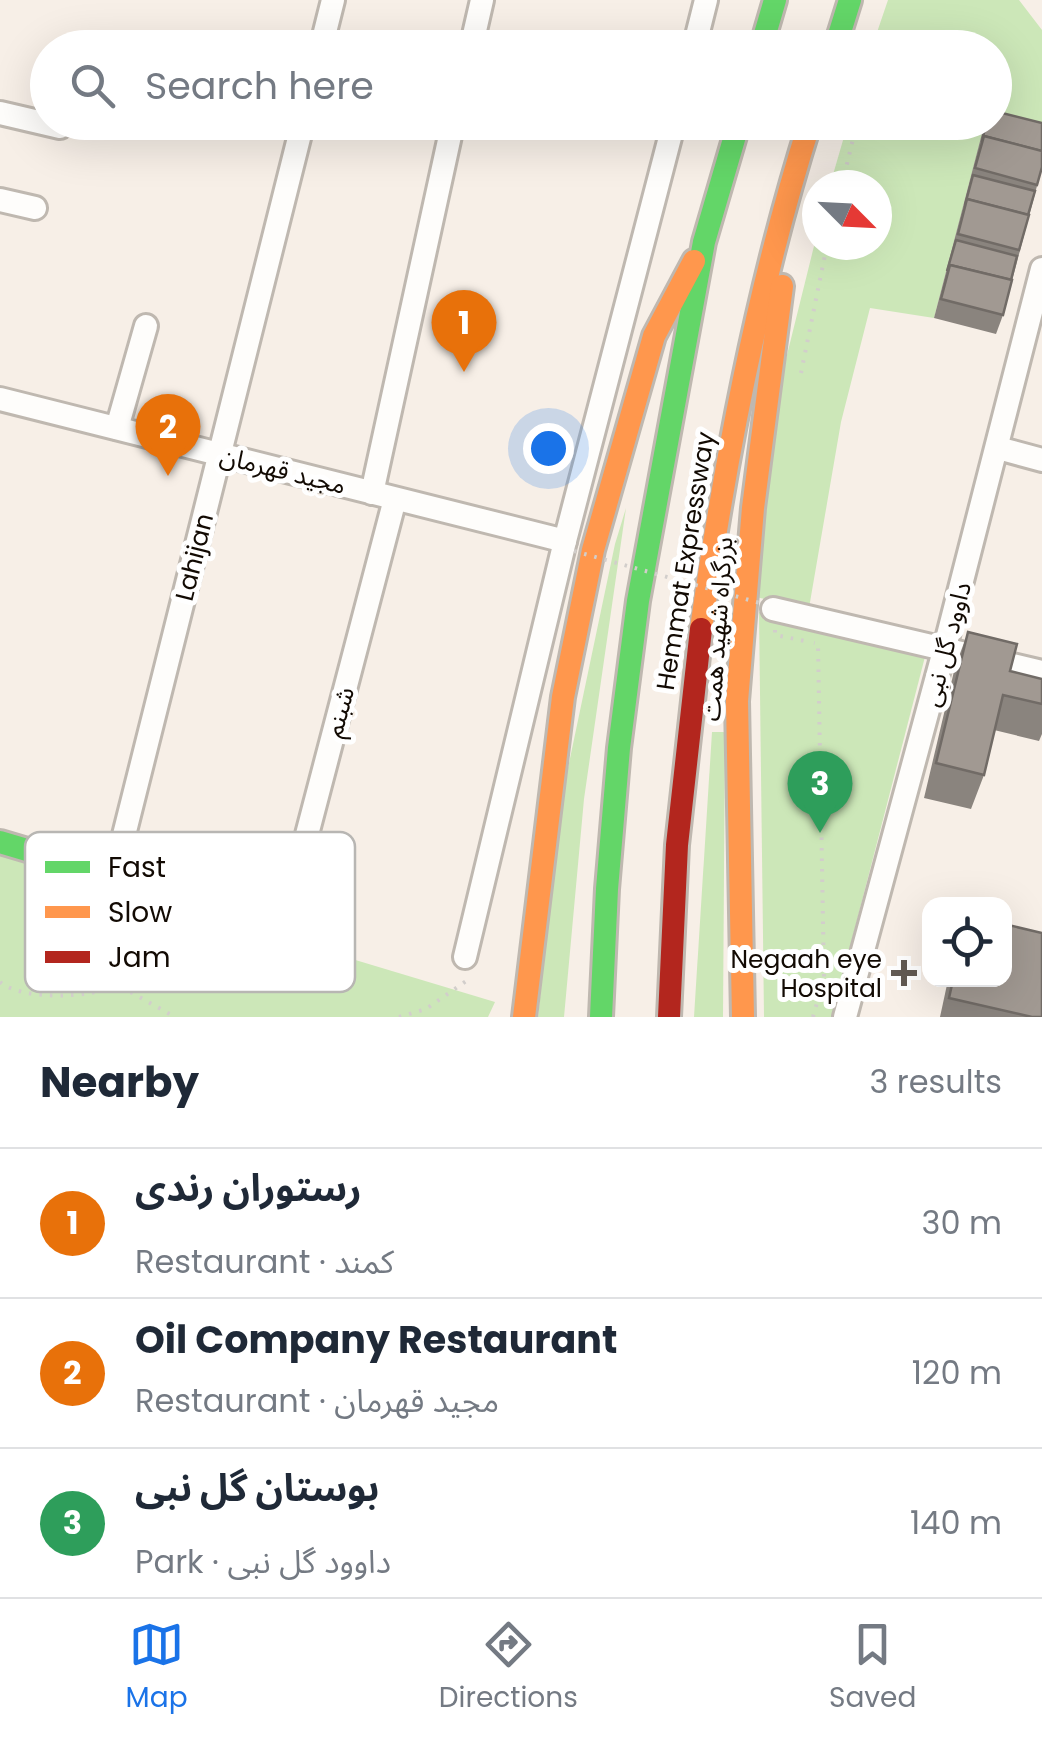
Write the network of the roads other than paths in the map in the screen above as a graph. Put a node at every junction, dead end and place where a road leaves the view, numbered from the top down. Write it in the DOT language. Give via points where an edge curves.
graph roads {
  1 [pos="333,0"];
  2 [pos="482,0"];
  3 [pos="706,0"];
  4 [pos="774,0"];
  5 [pos="850,0"];
  6 [pos="326,30"];
  7 [pos="475,30"];
  8 [pos="698,30"];
  9 [pos="766,30"];
  10 [pos="841,30"];
  11 [pos="0,114"];
  12 [pos="30,121"];
  13 [pos="298,140"];
  14 [pos="449,140"];
  15 [pos="670,140"];
  16 [pos="734,140"];
  17 [pos="804,140"];
  18 [pos="788,186"];
  19 [pos="0,200"];
  20 [pos="35,208"];
  21 [pos="704,242"];
  22 [pos="1042,269"];
  23 [pos="146,326"];
  24 [pos="0,399"];
  25 [pos="117,428"];
  26 [pos="998,448"];
  27 [pos="220,454"];
  28 [pos="1042,460"];
  29 [pos="372,492"];
  30 [pos="395,498"];
  31 [pos="570,546"];
  32 [pos="767,606"];
  33 [pos="946,647"];
  34 [pos="1042,672"];
  35 [pos="125,832"];
  36 [pos="308,832"];
  37 [pos="0,842"];
  38 [pos="25,849"];
  39 [pos="465,956"];
  40 [pos="524,1017"];
  41 [pos="601,1017"];
  42 [pos="669,1017"];
  43 [pos="742,1017"];
  44 [pos="845,1017"];
  1 -- 6 [label="street"];
  2 -- 7 [label="street"];
  3 -- 8 [label="street"];
  4 -- 9 [label="main road"];
  5 -- 10 [label="main road"];
  11 -- 12 [label="street"];
  13 -- 27 [label="street, Lahijan"];
  14 -- 29 [label="street"];
  15 -- 31 [label="street"];
  16 -- 21 [label="main road, Hemmat Expressway"];
  17 -- 18 [label="main road, Hemmat Expressway"];
  18 -- 42 [label="main road, Hemmat Expressway" via="733,431 705,601 672,902"];
  18 -- 43 [label="main road, بزرگراه شهید همت" via="737,702"];
  19 -- 20 [label="street"];
  21 -- 40 [label="main road" via="654,336 592,550 563,697"];
  21 -- 41 [label="main road, Hemmat Expressway" via="636,620 619,748"];
  22 -- 26 [label="street, داوود گل نبی"];
  23 -- 25 [label="street"];
  24 -- 25 [label="street, مجید قهرمان"];
  25 -- 27 [label="street, مجید قهرمان"];
  26 -- 28 [label="street"];
  26 -- 33 [label="street, داوود گل نبی"];
  27 -- 29 [label="street, مجید قهرمان"];
  27 -- 35 [label="street, Lahijan"];
  29 -- 30 [label="street, مجید قهرمان"];
  30 -- 31 [label="street, مجید قهرمان"];
  30 -- 36 [label="street, شبنم"];
  31 -- 39 [label="street"];
  32 -- 33 [label="street"];
  33 -- 34 [label="street"];
  33 -- 44 [label="street, داوود گل نبی"];
  37 -- 38 [label="main road"];
}
